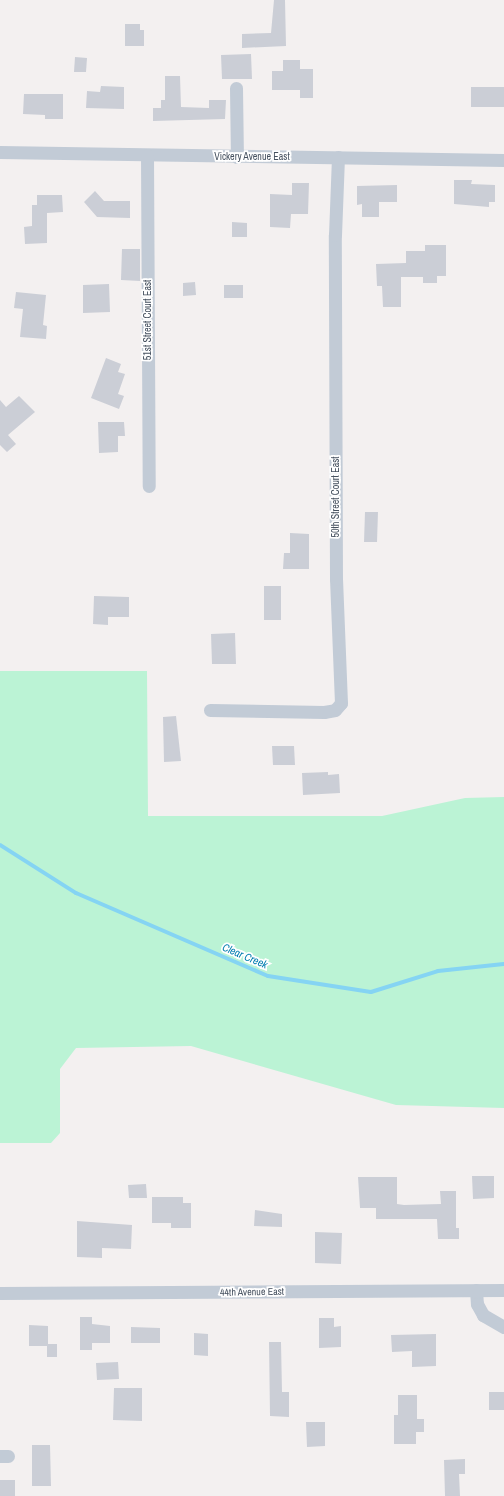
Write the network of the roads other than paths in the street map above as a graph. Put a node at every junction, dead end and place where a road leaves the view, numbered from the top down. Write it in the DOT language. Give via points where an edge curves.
graph roads {
  1 [pos="236,88"];
  2 [pos="0,152"];
  3 [pos="147,155"];
  4 [pos="237,157"];
  5 [pos="338,157"];
  6 [pos="504,160"];
  7 [pos="149,486"];
  8 [pos="210,710"];
  9 [pos="476,1290"];
  10 [pos="504,1290"];
  11 [pos="0,1293"];
  12 [pos="504,1327"];
  1 -- 4 [label="street"];
  2 -- 3 [label="street, Vickery Avenue East"];
  3 -- 4 [label="street, Vickery Avenue East"];
  3 -- 7 [label="street, 51st Street Court East"];
  4 -- 5 [label="street, Vickery Avenue East"];
  5 -- 6 [label="street, Vickery Avenue East"];
  5 -- 8 [label="street, 50th Street Court East" via="335,235 336,563 341,703 337,709 329,712"];
  9 -- 10 [label="street, 44th Avenue East"];
  9 -- 11 [label="street, 44th Avenue East"];
  9 -- 12 [label="street" via="477,1304 483,1315"];
}
